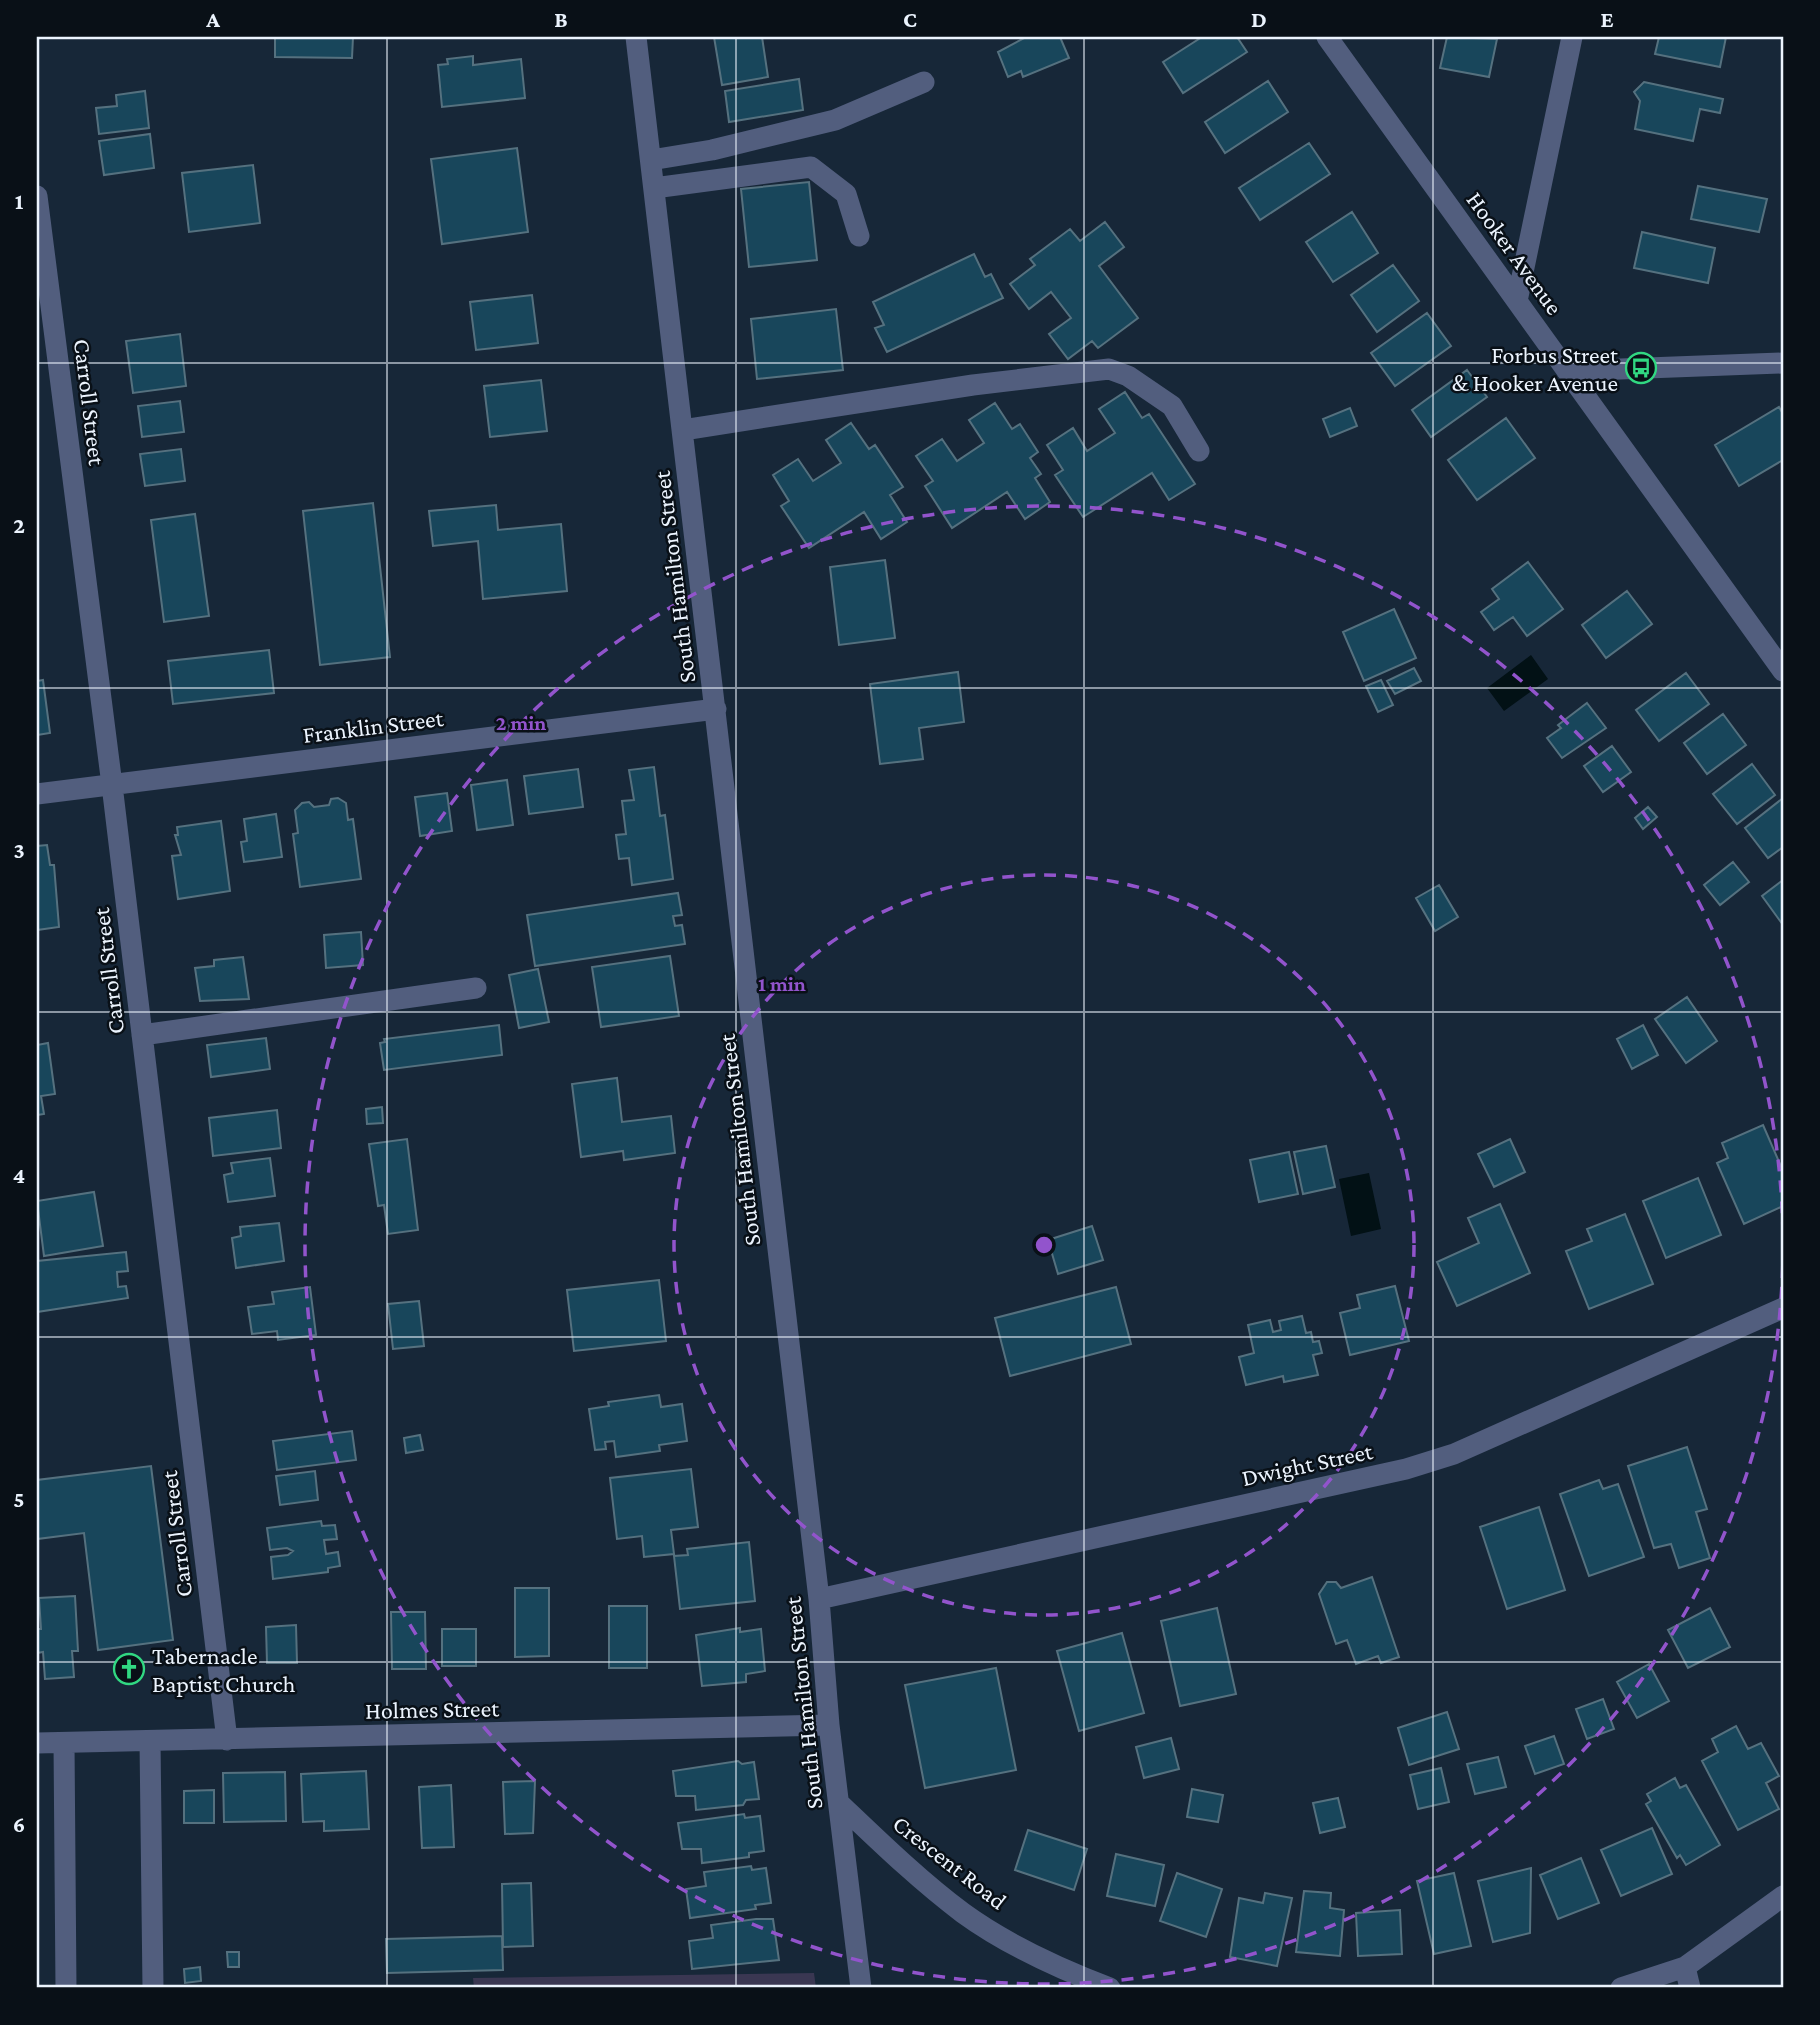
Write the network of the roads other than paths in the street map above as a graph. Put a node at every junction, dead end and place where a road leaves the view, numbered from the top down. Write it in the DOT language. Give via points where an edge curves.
graph roads {
  1 [pos="636,37"];
  2 [pos="1327,37"];
  3 [pos="1572,37"];
  4 [pos="924,82"];
  5 [pos="651,160"];
  6 [pos="654,188"];
  7 [pos="37,196"];
  8 [pos="859,236"];
  9 [pos="1517,301"];
  10 [pos="1783,363"];
  11 [pos="1567,370"];
  12 [pos="683,430"];
  13 [pos="1199,451"];
  14 [pos="1783,671"];
  15 [pos="716,709"];
  16 [pos="112,785"];
  17 [pos="37,794"];
  18 [pos="476,988"];
  19 [pos="142,1035"];
  20 [pos="1783,1308"];
  21 [pos="819,1599"];
  22 [pos="829,1725"];
  23 [pos="227,1740"];
  24 [pos="150,1741"];
  25 [pos="37,1743"];
  26 [pos="64,1743"];
  27 [pos="839,1803"];
  28 [pos="1783,1896"];
  29 [pos="1687,1978"];
  30 [pos="66,1988"];
  31 [pos="153,1988"];
  32 [pos="861,1988"];
  33 [pos="1110,1988"];
  34 [pos="1621,1988"];
  1 -- 5 [label="street, South Hamilton Street"];
  2 -- 9 [label="street, Hooker Avenue"];
  3 -- 9 [label="street"];
  4 -- 5 [label="street" via="835,120"];
  5 -- 6 [label="street, South Hamilton Street"];
  6 -- 8 [label="street" via="811,167 846,194"];
  6 -- 12 [label="street, South Hamilton Street"];
  7 -- 16 [label="street, Carroll Street"];
  9 -- 11 [label="street, Hooker Avenue"];
  10 -- 11 [label="street"];
  11 -- 14 [label="street, Hooker Avenue"];
  12 -- 13 [label="street" via="1109,369 1128,376 1172,406"];
  12 -- 15 [label="street, South Hamilton Street"];
  15 -- 16 [label="street, Franklin Street"];
  15 -- 21 [label="street, South Hamilton Street"];
  16 -- 17 [label="street, Franklin Street"];
  16 -- 19 [label="street, Carroll Street"];
  18 -- 19 [label="street"];
  19 -- 23 [label="street, Carroll Street"];
  20 -- 21 [label="street, Dwight Street" via="1454,1454 1406,1469"];
  21 -- 22 [label="street, South Hamilton Street"];
  22 -- 23 [label="street, Holmes Street"];
  22 -- 27 [label="street, South Hamilton Street"];
  23 -- 24 [label="street, Holmes Street"];
  24 -- 26 [label="street, Holmes Street"];
  24 -- 31 [label="street"];
  25 -- 26 [label="street, Holmes Street"];
  26 -- 30 [label="street"];
  27 -- 32 [label="street, South Hamilton Street"];
  27 -- 33 [label="street, Crescent Road" via="965,1914 1062,1970"];
  28 -- 29 [label="street"];
  29 -- 34 [label="street"];
}
